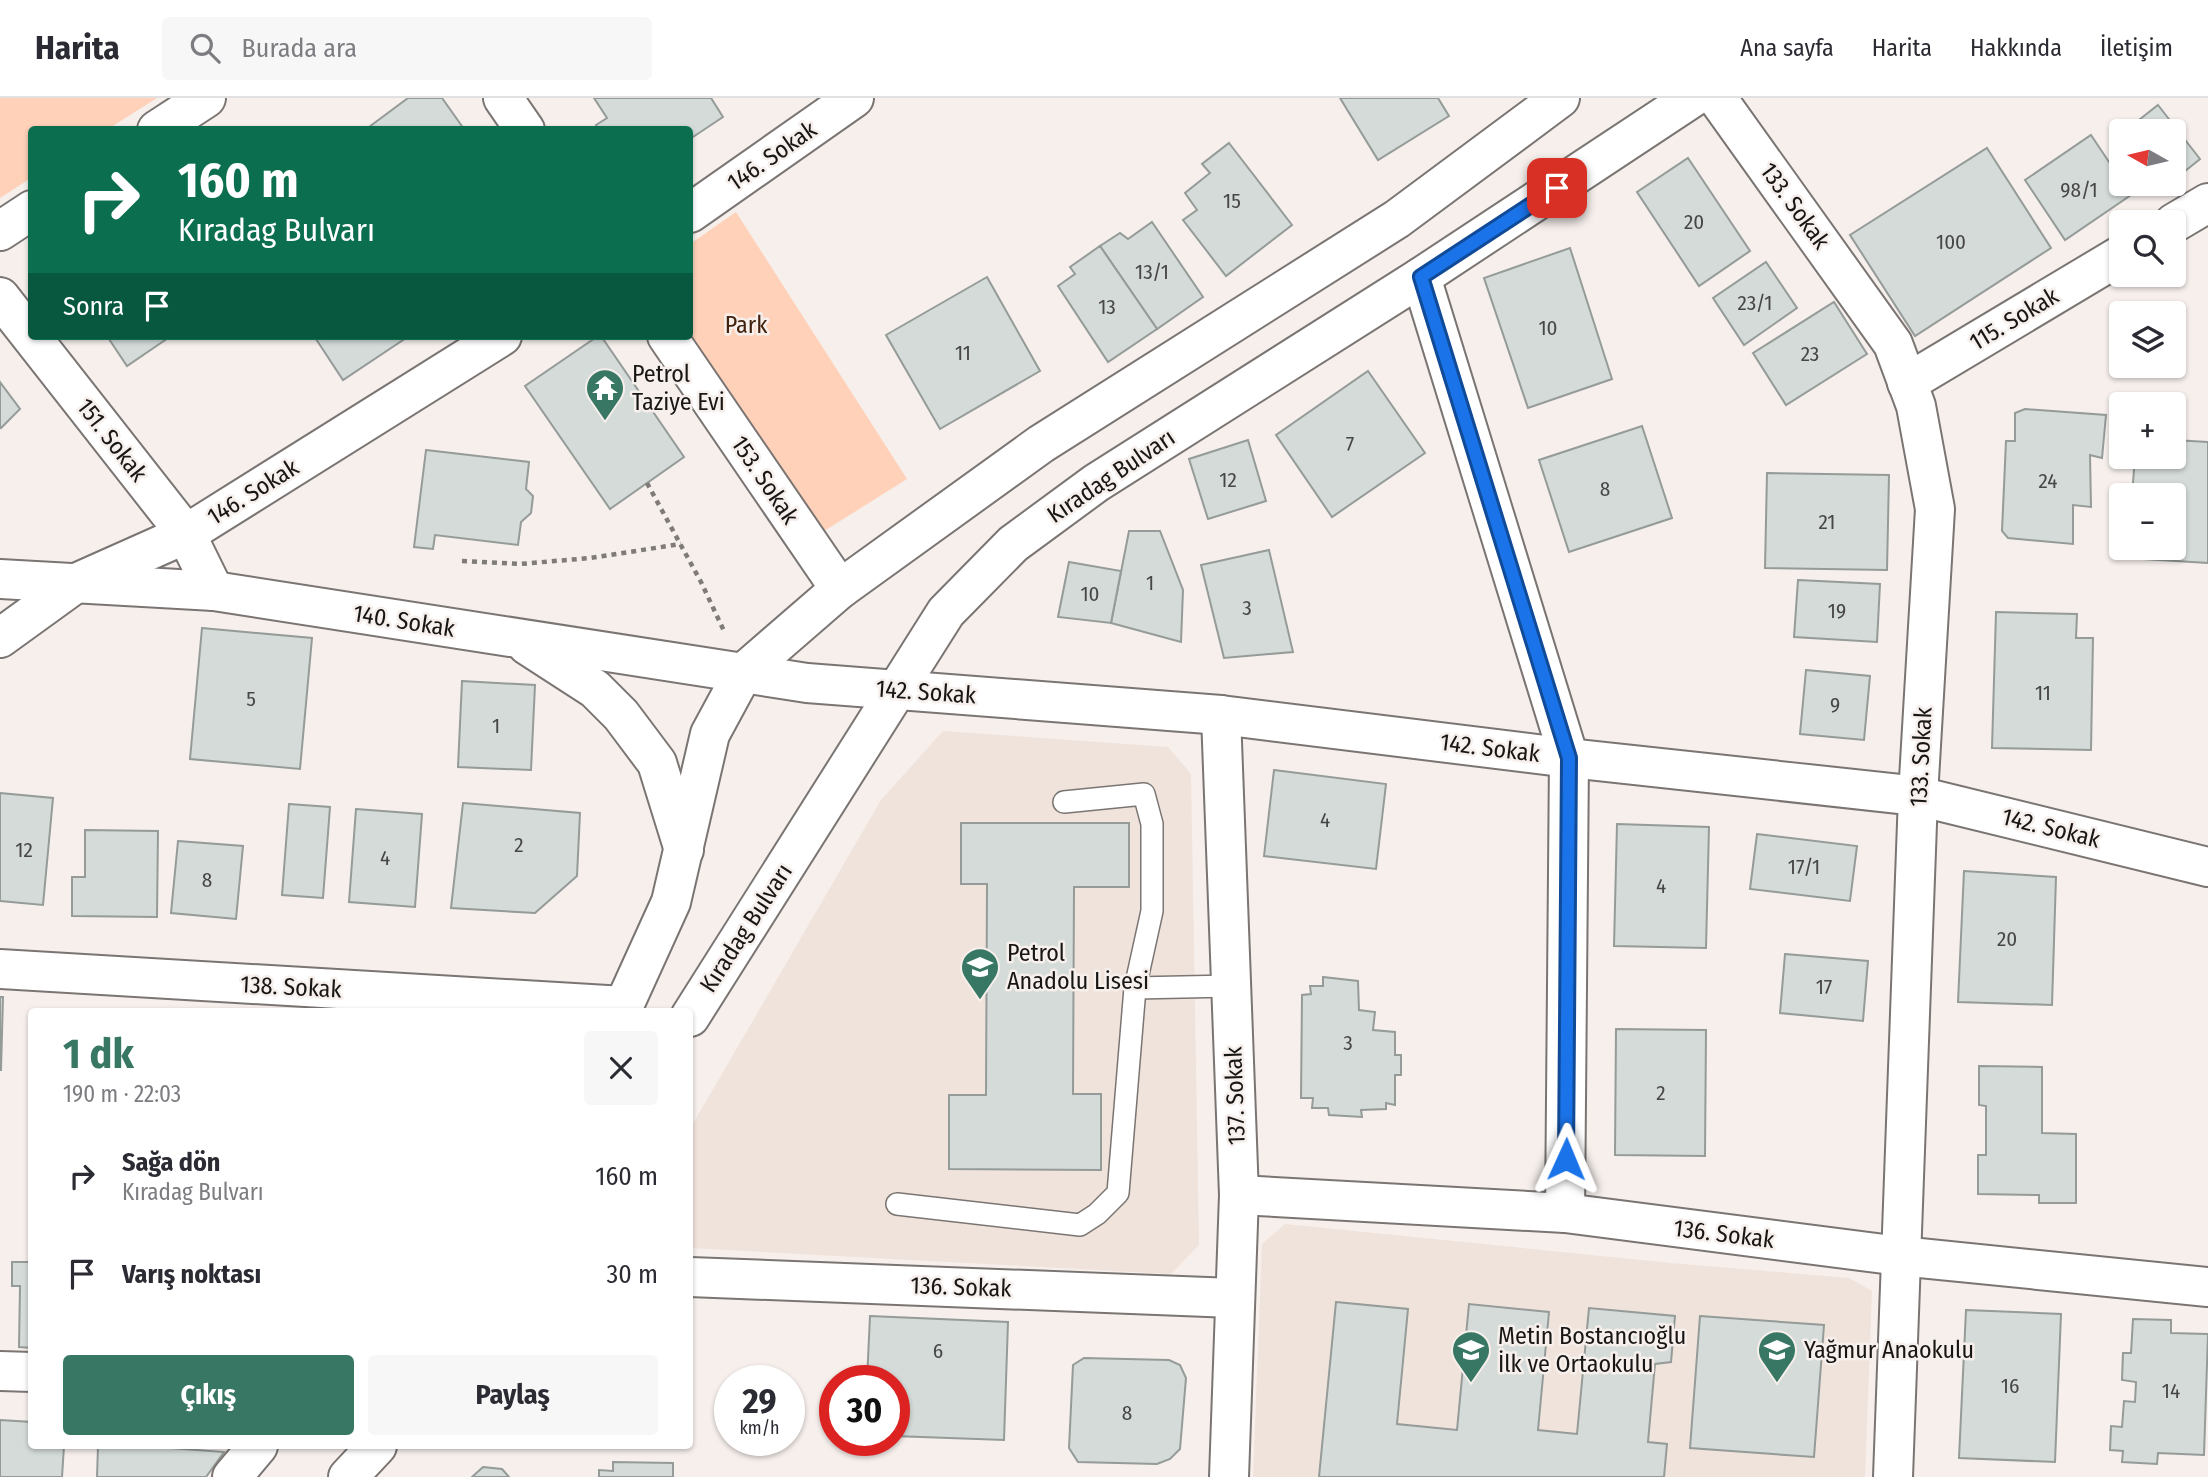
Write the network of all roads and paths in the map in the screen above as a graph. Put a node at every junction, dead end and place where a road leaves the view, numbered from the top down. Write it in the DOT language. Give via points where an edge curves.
graph roads {
  1 [pos="206,98"];
  2 [pos="503,98"];
  3 [pos="854,98"];
  4 [pos="1560,98"];
  5 [pos="1692,98"];
  6 [pos="1717,98"];
  7 [pos="163,126"];
  8 [pos="522,126"];
  9 [pos="2208,203"];
  10 [pos="693,211"];
  11 [pos="28,213"];
  12 [pos="2186,216"];
  13 [pos="0,231"];
  14 [pos="2109,262"];
  15 [pos="1421,277"];
  16 [pos="0,297"];
  17 [pos="28,333"];
  18 [pos="34,340"];
  19 [pos="496,340"];
  20 [pos="670,340"];
  21 [pos="1908,383"];
  22 [pos="647,483"];
  23 [pos="186,534"];
  24 [pos="681,544"];
  25 [pos="462,561"];
  26 [pos="0,579"];
  27 [pos="76,583"];
  28 [pos="840,589"];
  29 [pos="214,591"];
  30 [pos="0,638"];
  31 [pos="517,638"];
  32 [pos="743,673"];
  33 [pos="807,683"];
  34 [pos="898,690"];
  35 [pos="1221,715"];
  36 [pos="1569,758"];
  37 [pos="1919,796"];
  38 [pos="1064,802"];
  39 [pos="684,850"];
  40 [pos="2208,867"];
  41 [pos="0,970"];
  42 [pos="1230,986"];
  43 [pos="1135,988"];
  44 [pos="607,1008"];
  45 [pos="623,1008"];
  46 [pos="693,1012"];
  47 [pos="1239,1195"];
  48 [pos="897,1204"];
  49 [pos="1565,1213"];
  50 [pos="1900,1256"];
  51 [pos="693,1277"];
  52 [pos="2208,1287"];
  53 [pos="1233,1298"];
  54 [pos="0,1371"];
  55 [pos="28,1372"];
  56 [pos="255,1449"];
  57 [pos="374,1449"];
  58 [pos="232,1477"];
  59 [pos="348,1477"];
  60 [pos="1229,1477"];
  61 [pos="1893,1477"];
  1 -- 7 [label="street"];
  2 -- 8 [label="street"];
  3 -- 10 [label="street, 146. Sokak"];
  4 -- 28 [label="street" via="1397,219 1041,444"];
  5 -- 15 [label="street, Kıradag Bulvarı"];
  6 -- 21 [label="street, 133. Sokak" via="1893,344"];
  9 -- 12 [label="street"];
  11 -- 13 [label="street"];
  14 -- 21 [label="street, 115. Sokak"];
  15 -- 34 [label="street, Kıradag Bulvarı" via="1096,483 1013,544 946,612"];
  15 -- 36 [label="street"];
  16 -- 17 [label="street, 151. Sokak"];
  18 -- 23 [label="street, 151. Sokak"];
  19 -- 23 [label="street, 146. Sokak"];
  20 -- 28 [label="street, 153. Sokak"];
  21 -- 37 [label="street, 133. Sokak" via="1935,509"];
  22 -- 24 [label="path"];
  23 -- 27 [label="street, 146. Sokak"];
  23 -- 29 [label="street, 151. Sokak"];
  24 -- 25 [label="path" via="520,564"];
  24 -- 32 [label="path"];
  26 -- 27 [label="street, 140. Sokak"];
  27 -- 29 [label="street, 140. Sokak"];
  27 -- 30 [label="street, 146. Sokak"];
  28 -- 32 [label="street"];
  29 -- 31 [label="street, 140. Sokak"];
  31 -- 32 [label="street, 140. Sokak"];
  31 -- 39 [label="street" via="595,689 621,715 657,763"];
  32 -- 33 [label="street, 140. Sokak"];
  32 -- 39 [label="street" via="710,734"];
  33 -- 34 [label="street, 142. Sokak"];
  34 -- 35 [label="street, 142. Sokak"];
  34 -- 46 [label="street, Kıradag Bulvarı"];
  35 -- 36 [label="street, 142. Sokak"];
  35 -- 42 [label="street, 137. Sokak"];
  36 -- 37 [label="street, 142. Sokak"];
  36 -- 49 [label="street"];
  37 -- 40 [label="street, 142. Sokak"];
  37 -- 50 [label="street, 133. Sokak"];
  38 -- 43 [label="lane" via="1144,794 1153,824 1152,911"];
  39 -- 45 [label="street" via="671,902"];
  41 -- 44 [label="street, 138. Sokak"];
  42 -- 43 [label="lane"];
  42 -- 47 [label="street, 137. Sokak"];
  43 -- 48 [label="lane" via="1118,1192 1097,1214 1080,1225"];
  47 -- 49 [label="street, 136. Sokak"];
  47 -- 53 [label="street, 137. Sokak"];
  49 -- 50 [label="street, 136. Sokak"];
  50 -- 52 [label="street, 136. Sokak"];
  50 -- 61 [label="street, 133. Sokak"];
  51 -- 53 [label="street, 136. Sokak"];
  53 -- 60 [label="street, 137. Sokak"];
  54 -- 55 [label="street"];
  56 -- 58 [label="street"];
  57 -- 59 [label="street"];
}
